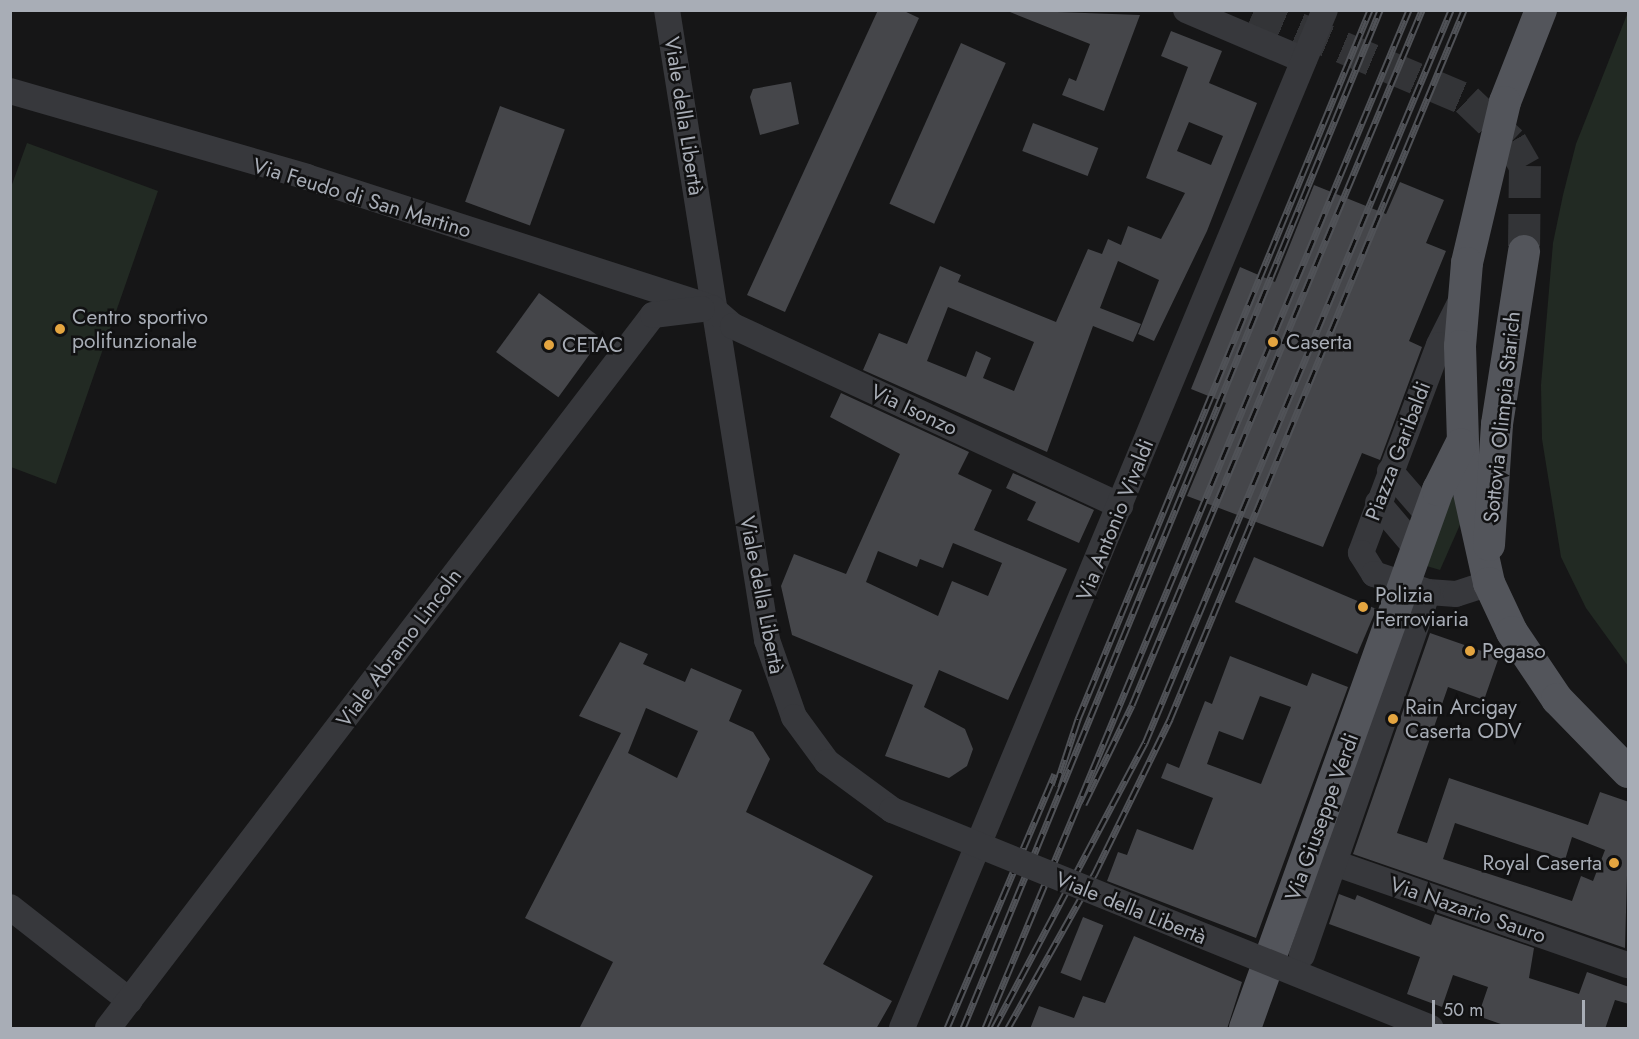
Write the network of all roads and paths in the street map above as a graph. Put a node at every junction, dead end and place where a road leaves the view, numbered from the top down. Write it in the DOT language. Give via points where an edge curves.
graph roads {
  1 [pos="667,10"];
  2 [pos="1186,10"];
  3 [pos="1324,10"];
  4 [pos="1541,10"];
  5 [pos="1304,60"];
  6 [pos="10,91"];
  7 [pos="1524,251"];
  8 [pos="1462,298"];
  9 [pos="712,309"];
  10 [pos="1461,444"];
  11 [pos="1381,495"];
  12 [pos="1120,506"];
  13 [pos="1416,563"];
  14 [pos="1489,583"];
  15 [pos="1629,772"];
  16 [pos="1321,859"];
  17 [pos="10,908"];
  18 [pos="1302,955"];
  19 [pos="1629,965"];
  20 [pos="130,1001"];
  21 [pos="108,1029"];
  22 [pos="902,1029"];
  23 [pos="1245,1029"];
  24 [pos="1431,1029"];
  1 -- 9 [label="street, Viale della Libertà"];
  2 -- 5 [label="street"];
  3 -- 5 [label="street, Via Antonio Vivaldi"];
  4 -- 8 [label="main road, Piazza Garibaldi" via="1510,85 1478,209"];
  5 -- 12 [label="street, Via Antonio Vivaldi"];
  6 -- 9 [label="street, Via Feudo di San Martino" via="307,177"];
  7 -- 14 [label="main road, Sottovia Olimpia Starich" via="1495,443"];
  8 -- 10 [label="main road, Piazza Garibaldi"];
  8 -- 11 [label="street, Piazza Garibaldi"];
  9 -- 12 [label="street, Via Isonzo" via="733,326"];
  9 -- 20 [label="street, Viale Abramo Lincoln" via="653,315"];
  9 -- 24 [label="street, Viale della Libertà, bridge" via="767,640 794,717 827,762 892,810"];
  10 -- 13 [label="main road, Piazza Garibaldi"];
  10 -- 14 [label="main road, Piazza Garibaldi" via="1469,508"];
  11 -- 13 [label="street"];
  11 -- 13 [label="street"];
  11 -- 13 [label="street, Piazza Garibaldi" via="1361,553 1364,565"];
  12 -- 22 [label="street, Via Antonio Vivaldi"];
  13 -- 14 [label="street, Piazza Garibaldi" via="1456,594"];
  13 -- 16 [label="main road, Via Giuseppe Verdi"];
  14 -- 15 [label="main road" via="1550,691"];
  16 -- 18 [label="street, Via Giuseppe Verdi"];
  16 -- 19 [label="street, Via Nazario Sauro"];
  16 -- 23 [label="main road, Via Giuseppe Verdi"];
  17 -- 20 [label="street"];
  20 -- 21 [label="street, Viale Abramo Lincoln"];
}
